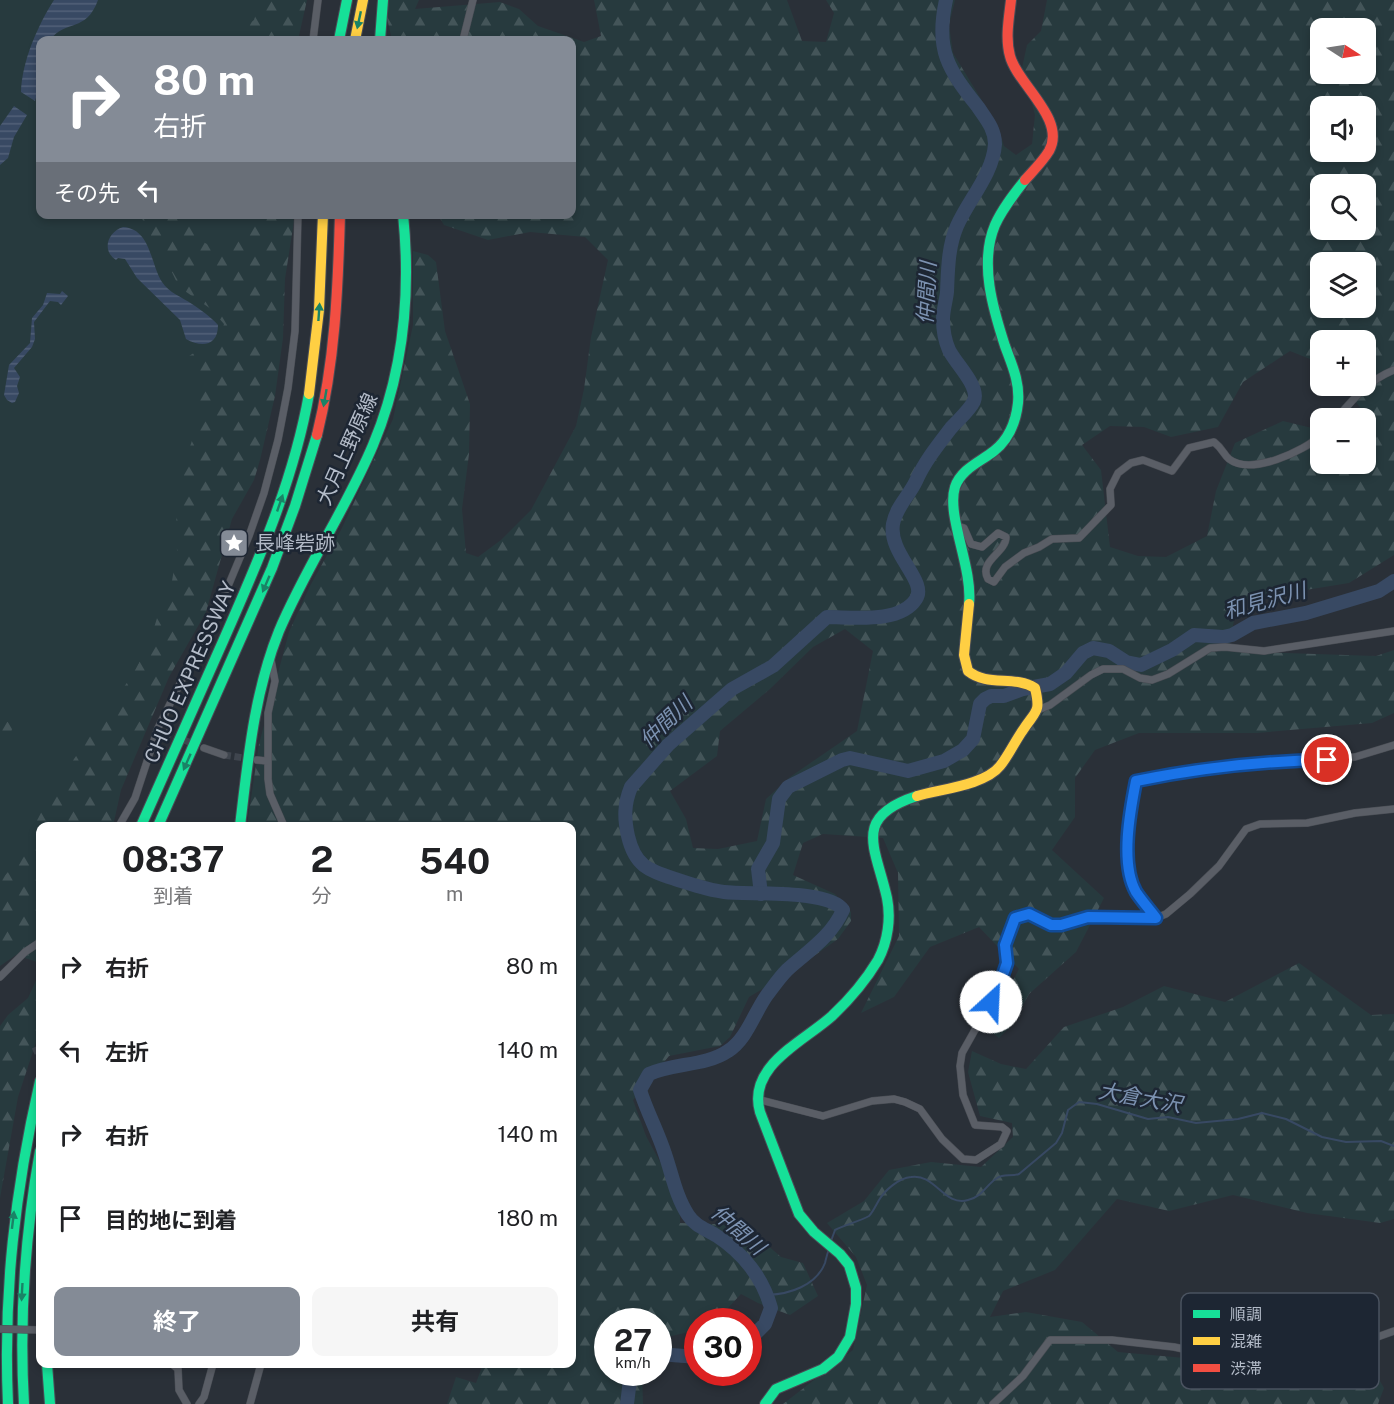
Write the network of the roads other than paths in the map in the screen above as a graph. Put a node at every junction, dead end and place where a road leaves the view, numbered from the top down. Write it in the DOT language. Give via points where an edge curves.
graph roads {
  1 [pos="318,0"];
  2 [pos="347,0"];
  3 [pos="363,0"];
  4 [pos="382,0"];
  5 [pos="473,0"];
  6 [pos="1011,0"];
  7 [pos="314,36"];
  8 [pos="340,36"];
  9 [pos="356,36"];
  10 [pos="380,36"];
  11 [pos="464,36"];
  12 [pos="298,219"];
  13 [pos="323,219"];
  14 [pos="340,219"];
  15 [pos="403,219"];
  16 [pos="1394,370"];
  17 [pos="1345,408"];
  18 [pos="1310,444"];
  19 [pos="958,526"];
  20 [pos="1394,630"];
  21 [pos="270,657"];
  22 [pos="1038,707"];
  23 [pos="1394,745"];
  24 [pos="204,748"];
  25 [pos="224,755"];
  26 [pos="257,760"];
  27 [pos="267,761"];
  28 [pos="1394,809"];
  29 [pos="121,822"];
  30 [pos="143,822"];
  31 [pos="160,822"];
  32 [pos="240,822"];
  33 [pos="282,822"];
  34 [pos="1156,918"];
  35 [pos="36,945"];
  36 [pos="0,977"];
  37 [pos="757,1099"];
  38 [pos="36,1101"];
  39 [pos="36,1180"];
  40 [pos="0,1329"];
  41 [pos="36,1330"];
  42 [pos="1394,1331"];
  43 [pos="1379,1336"];
  44 [pos="1181,1348"];
  45 [pos="47,1368"];
  46 [pos="177,1368"];
  47 [pos="212,1368"];
  48 [pos="260,1368"];
  49 [pos="8,1404"];
  50 [pos="24,1404"];
  51 [pos="50,1404"];
  52 [pos="187,1404"];
  53 [pos="198,1404"];
  54 [pos="250,1404"];
  55 [pos="765,1404"];
  56 [pos="993,1404"];
  1 -- 7 [label="street"];
  2 -- 8 [label="main road"];
  3 -- 9 [label="main road, one-way"];
  4 -- 10 [label="main road"];
  5 -- 11 [label="street"];
  6 -- 19 [label="main road" via="1008,42 1012,64 1042,105 1052,141 1046,155 1000,215 991,235 991,298 1015,373 1018,402 1005,441 966,469 957,482 953,497"];
  12 -- 29 [label="street" via="295,332 278,440 264,493 226,591"];
  30 -- 13 [label="main road, CHUO EXPRESSWAY, one-way" via="247,588 288,479 314,364"];
  14 -- 31 [label="main road, CHUO EXPRESSWAY, one-way" via="330,370 304,480 264,587"];
  15 -- 21 [label="main road, 大月上野原線" via="407,305 390,399 373,445 287,614"];
  16 -- 17 [label="street" via="1378,377"];
  18 -- 19 [label="street" via="1280,459 1243,465 1229,459 1214,442 1189,448 1172,471 1143,460 1131,464 1118,473 1110,489 1111,505 1079,538 1052,539 1024,553 1005,567 994,582 988,579 986,570 1006,537 998,533 982,547 971,544 964,528"];
  19 -- 22 [label="main road" via="970,584 962,651 965,669 982,680 1026,681 1037,692"];
  20 -- 22 [label="street" via="1264,651 1210,648 1152,680 1123,669 1103,669 1050,705"];
  21 -- 27 [label="street" via="275,681 268,713"];
  21 -- 32 [label="main road, 大月上野原線" via="249,754"];
  22 -- 37 [label="main road" via="993,773 897,804 879,818 872,833 872,846 889,915 880,955 840,1009 770,1068 759,1086"];
  23 -- 34 [label="street" via="1355,757 1180,772 1136,781 1128,823 1129,861 1135,891"];
  24 -- 25 [label="street"];
  26 -- 27 [label="street"];
  27 -- 33 [label="street" via="270,794"];
  28 -- 34 [label="street" via="1307,823 1260,824 1246,829 1201,884"];
  34 -- 37 [label="street" via="1088,917 1051,925 1029,914 1015,918 1005,945 1007,963 998,989 962,1053 963,1095 975,1125 1002,1127 1007,1131 1001,1144 976,1160 963,1159 920,1109 905,1102 872,1101 823,1116"];
  35 -- 36 [label="street"];
  37 -- 55 [label="main road" via="799,1214 849,1265 856,1288 850,1337 838,1357 823,1369 776,1389"];
  49 -- 38 [label="main road, one-way" via="8,1261"];
  39 -- 50 [label="main road, one-way" via="24,1266"];
  40 -- 41 [label="street, bridge"];
  42 -- 43 [label="street"];
  44 -- 56 [label="street" via="1112,1340 1050,1341 1023,1376"];
  45 -- 51 [label="main road"];
  46 -- 52 [label="street" via="179,1390"];
  47 -- 53 [label="street" via="204,1397"];
  48 -- 54 [label="street"];
}
